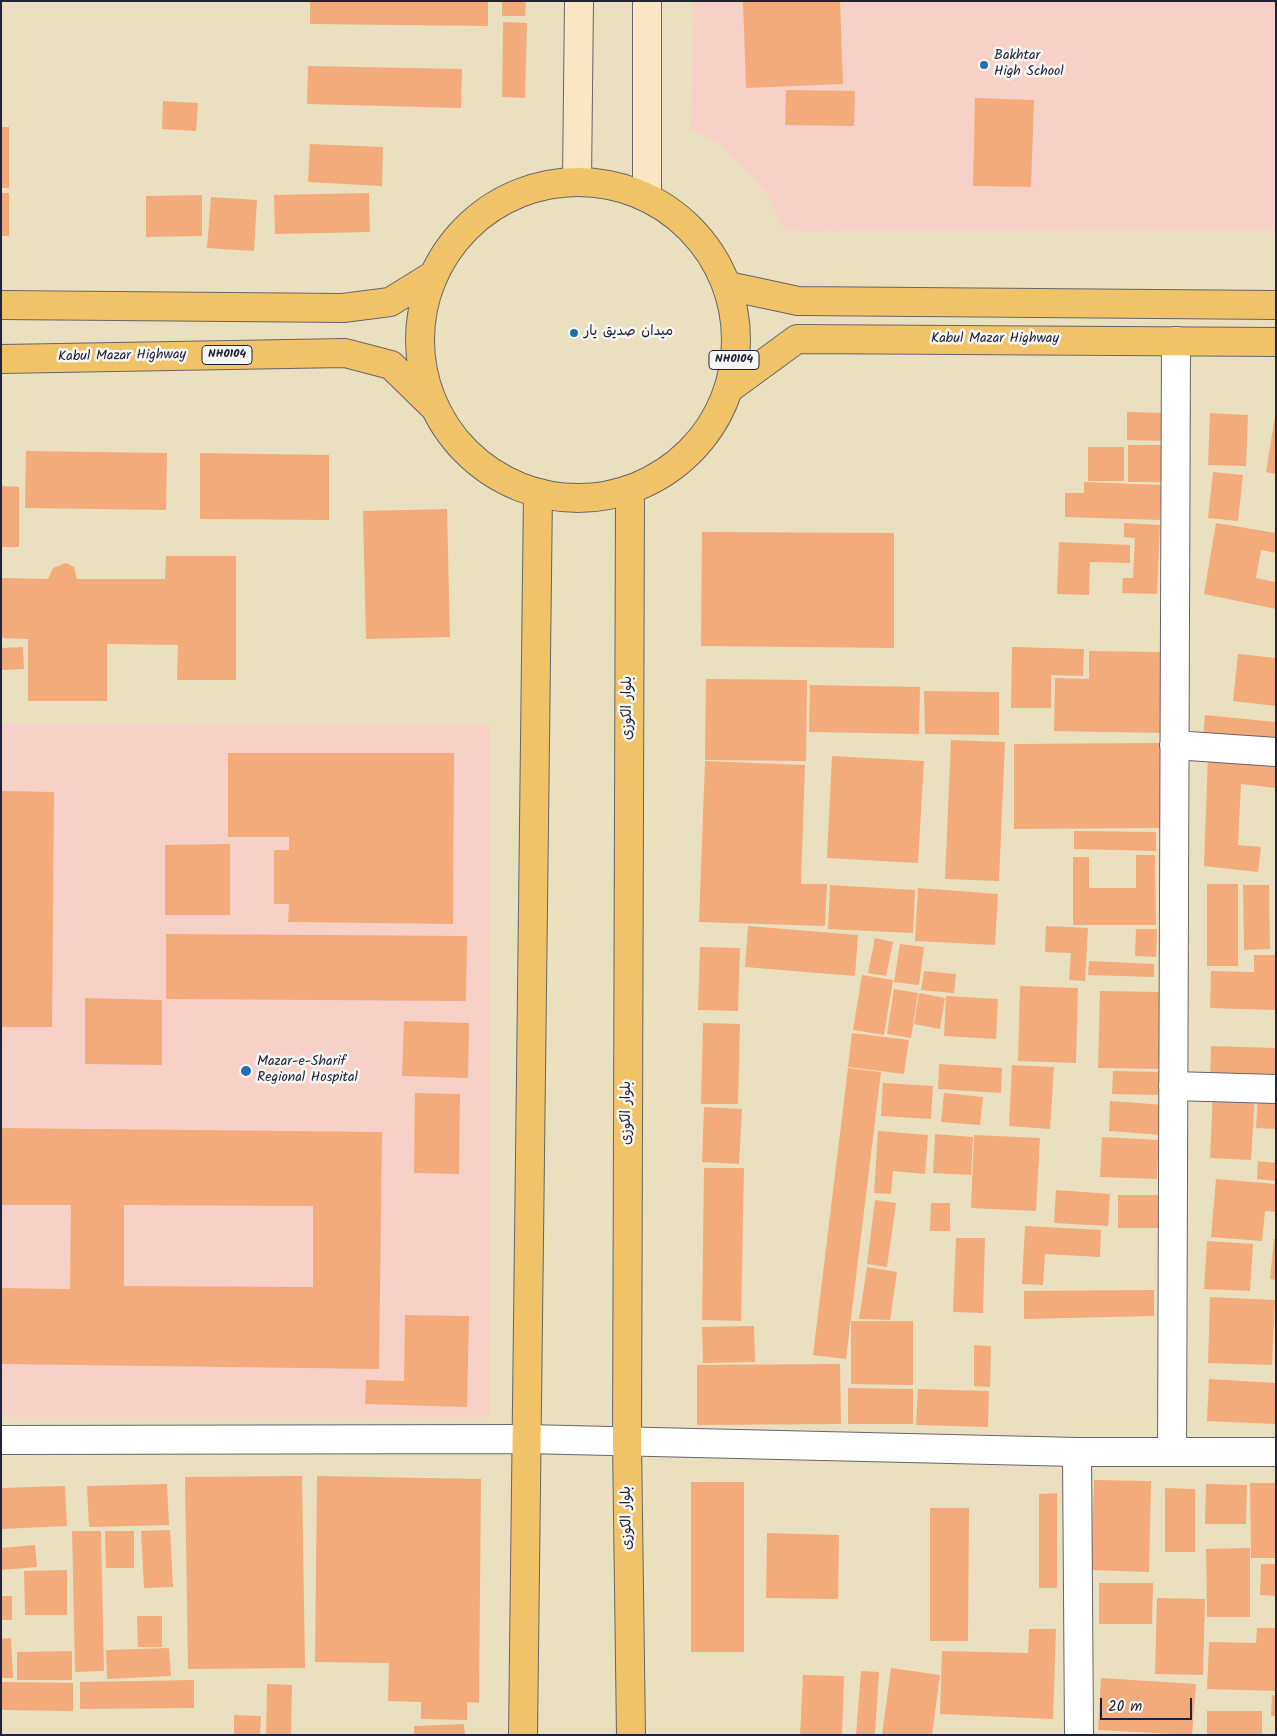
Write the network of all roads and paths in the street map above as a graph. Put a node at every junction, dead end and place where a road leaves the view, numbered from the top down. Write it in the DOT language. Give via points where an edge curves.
graph roads {
  1 [pos="579,1"];
  2 [pos="647,1"];
  3 [pos="577,181"];
  4 [pos="647,194"];
  5 [pos="432,276"];
  6 [pos="728,286"];
  7 [pos="1,305"];
  8 [pos="1276,305"];
  9 [pos="1176,341"];
  10 [pos="1276,342"];
  11 [pos="1,359"];
  12 [pos="730,388"];
  13 [pos="434,406"];
  14 [pos="630,490"];
  15 [pos="538,493"];
  16 [pos="1174,744"];
  17 [pos="1276,752"];
  18 [pos="1173,1086"];
  19 [pos="1276,1089"];
  20 [pos="526,1439"];
  21 [pos="1,1440"];
  22 [pos="626,1442"];
  23 [pos="1077,1452"];
  24 [pos="1172,1452"];
  25 [pos="1276,1452"];
  26 [pos="522,1735"];
  27 [pos="631,1735"];
  28 [pos="1078,1735"];
  1 -- 3 [label="main road"];
  2 -- 4 [label="main road"];
  3 -- 4 [label="main road, NH0104"];
  3 -- 5 [label="main road, NH0104" via="532,188 490,207 456,238"];
  4 -- 6 [label="main road, NH0104" via="673,212 706,245"];
  5 -- 7 [label="main road, NH0104" via="390,302 343,308"];
  5 -- 13 [label="main road, NH0104" via="420,319 421,364"];
  6 -- 8 [label="main road" via="798,301"];
  6 -- 12 [label="main road, NH0104" via="738,337"];
  9 -- 10 [label="main road, Kabul Mazar Highway / NH0104"];
  9 -- 12 [label="main road, Kabul Mazar Highway / NH0104" via="798,340"];
  9 -- 16 [label="street"];
  11 -- 13 [label="main road, Kabul Mazar Highway / NH0104" via="345,353 391,365"];
  12 -- 14 [label="main road, NH0104" via="708,432 682,459 674,467"];
  13 -- 15 [label="main road, NH0104" via="459,445 495,475"];
  14 -- 15 [label="main road, NH0104" via="584,498"];
  14 -- 22 [label="main road, بلوار الکوزی"];
  15 -- 20 [label="main road"];
  16 -- 17 [label="street"];
  16 -- 18 [label="street"];
  18 -- 19 [label="street"];
  18 -- 24 [label="street"];
  20 -- 21 [label="street"];
  20 -- 22 [label="street"];
  20 -- 26 [label="main road"];
  22 -- 23 [label="street"];
  22 -- 27 [label="main road, بلوار الکوزی"];
  23 -- 24 [label="street"];
  23 -- 28 [label="street"];
  24 -- 25 [label="street"];
}
